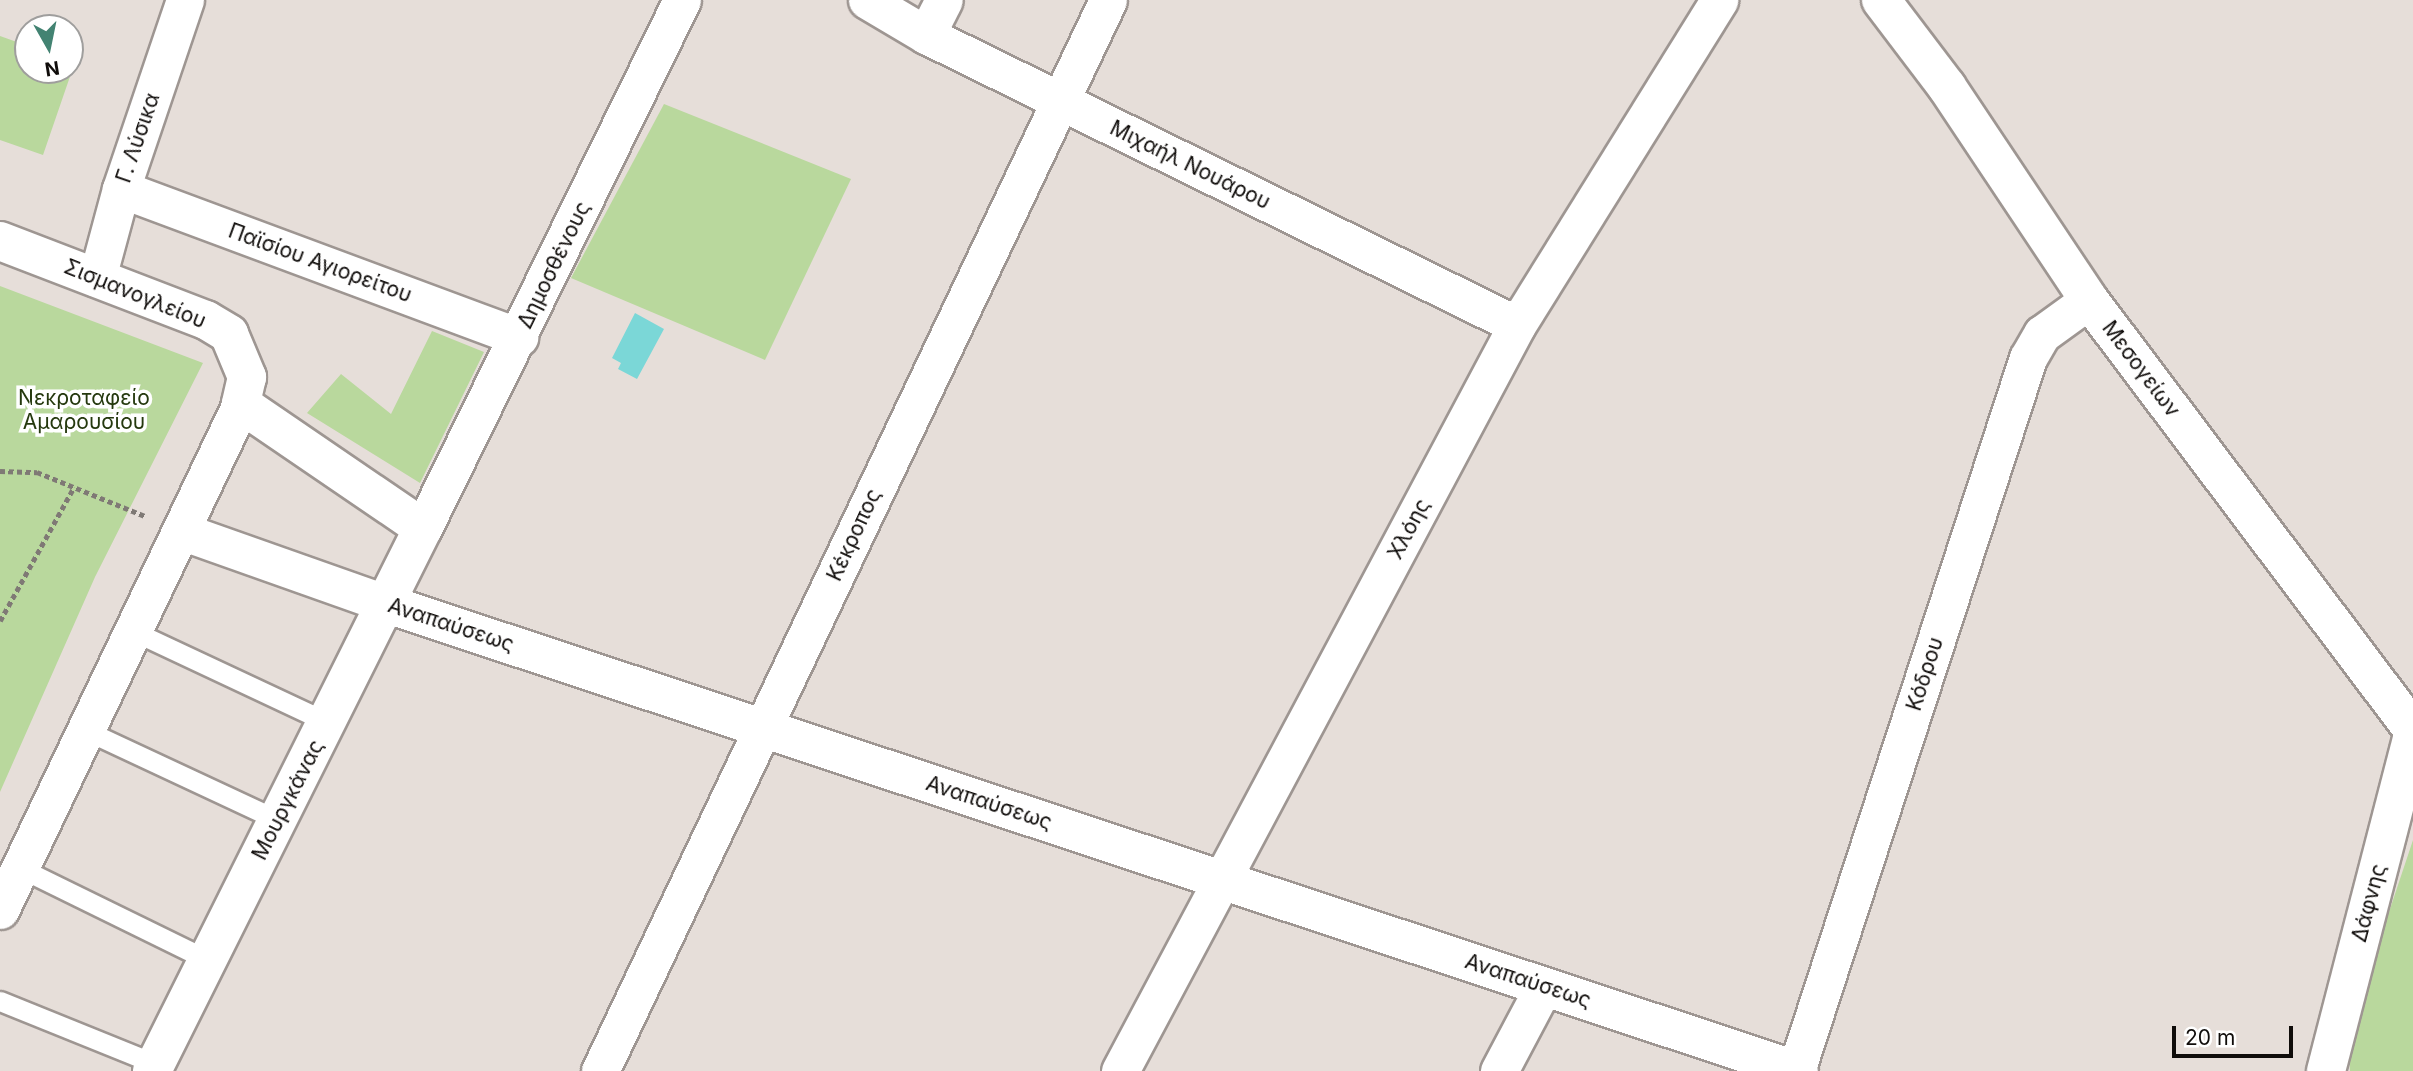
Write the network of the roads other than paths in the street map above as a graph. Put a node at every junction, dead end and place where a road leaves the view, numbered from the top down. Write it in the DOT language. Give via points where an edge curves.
graph roads {
  1 [pos="185,0"];
  2 [pos="682,0"];
  3 [pos="867,0"];
  4 [pos="944,0"];
  5 [pos="1108,0"];
  6 [pos="1719,0"];
  7 [pos="1881,0"];
  8 [pos="926,36"];
  9 [pos="1060,101"];
  10 [pos="121,189"];
  11 [pos="0,241"];
  12 [pos="97,278"];
  13 [pos="2089,300"];
  14 [pos="1517,325"];
  15 [pos="519,337"];
  16 [pos="240,404"];
  17 [pos="423,528"];
  18 [pos="181,531"];
  19 [pos="387,604"];
  20 [pos="133,631"];
  21 [pos="327,722"];
  22 [pos="762,728"];
  23 [pos="85,730"];
  24 [pos="2413,730"];
  25 [pos="2413,735"];
  26 [pos="278,820"];
  27 [pos="20,868"];
  28 [pos="1223,880"];
  29 [pos="0,909"];
  30 [pos="208,960"];
  31 [pos="1544,986"];
  32 [pos="0,1001"];
  33 [pos="154,1067"];
  34 [pos="600,1071"];
  35 [pos="1120,1071"];
  36 [pos="1499,1071"];
  37 [pos="1797,1071"];
  38 [pos="2326,1071"];
  1 -- 10 [label="street, Γ. Λύσικα"];
  2 -- 15 [label="street, Δημοσθένους"];
  3 -- 8 [label="street, Μιχαήλ Νουάρου"];
  4 -- 8 [label="street"];
  5 -- 9 [label="street, Κέκροπος"];
  6 -- 14 [label="street, Χλόης"];
  7 -- 13 [label="street, Μεσογείων" via="1947,87"];
  8 -- 9 [label="street, Μιχαήλ Νουάρου"];
  9 -- 14 [label="street, Μιχαήλ Νουάρου"];
  9 -- 22 [label="street, Κέκροπος"];
  10 -- 12 [label="street, Γ. Λύσικα"];
  10 -- 15 [label="street, Παϊσίου Αγιορείτου"];
  11 -- 12 [label="street, Σισμανογλείου"];
  12 -- 16 [label="street, Σισμανογλείου" via="206,320 229,334 247,377"];
  13 -- 24 [label="street, Μεσογείων"];
  13 -- 37 [label="street, Κόδρου" via="2042,334 2028,358"];
  14 -- 28 [label="street, Χλόης"];
  15 -- 17 [label="street, Δημοσθένους"];
  16 -- 17 [label="street"];
  16 -- 18 [label="street"];
  17 -- 19 [label="street, Μουργκάνας"];
  18 -- 19 [label="street, Αναπαύσεως"];
  18 -- 20 [label="street"];
  19 -- 21 [label="street, Μουργκάνας"];
  19 -- 22 [label="street, Αναπαύσεως"];
  20 -- 21 [label="lane"];
  20 -- 23 [label="street"];
  21 -- 26 [label="street, Μουργκάνας"];
  22 -- 28 [label="street, Αναπαύσεως"];
  22 -- 34 [label="street, Κέκροπος"];
  23 -- 26 [label="lane"];
  23 -- 27 [label="street"];
  25 -- 38 [label="street, Δάφνης"];
  26 -- 30 [label="street, Μουργκάνας"];
  27 -- 29 [label="street"];
  27 -- 30 [label="lane"];
  28 -- 31 [label="street, Αναπαύσεως"];
  28 -- 35 [label="street, Χλόης"];
  30 -- 33 [label="street, Μουργκάνας"];
  31 -- 36 [label="street"];
  31 -- 37 [label="street, Αναπαύσεως"];
  32 -- 33 [label="lane"];
}
